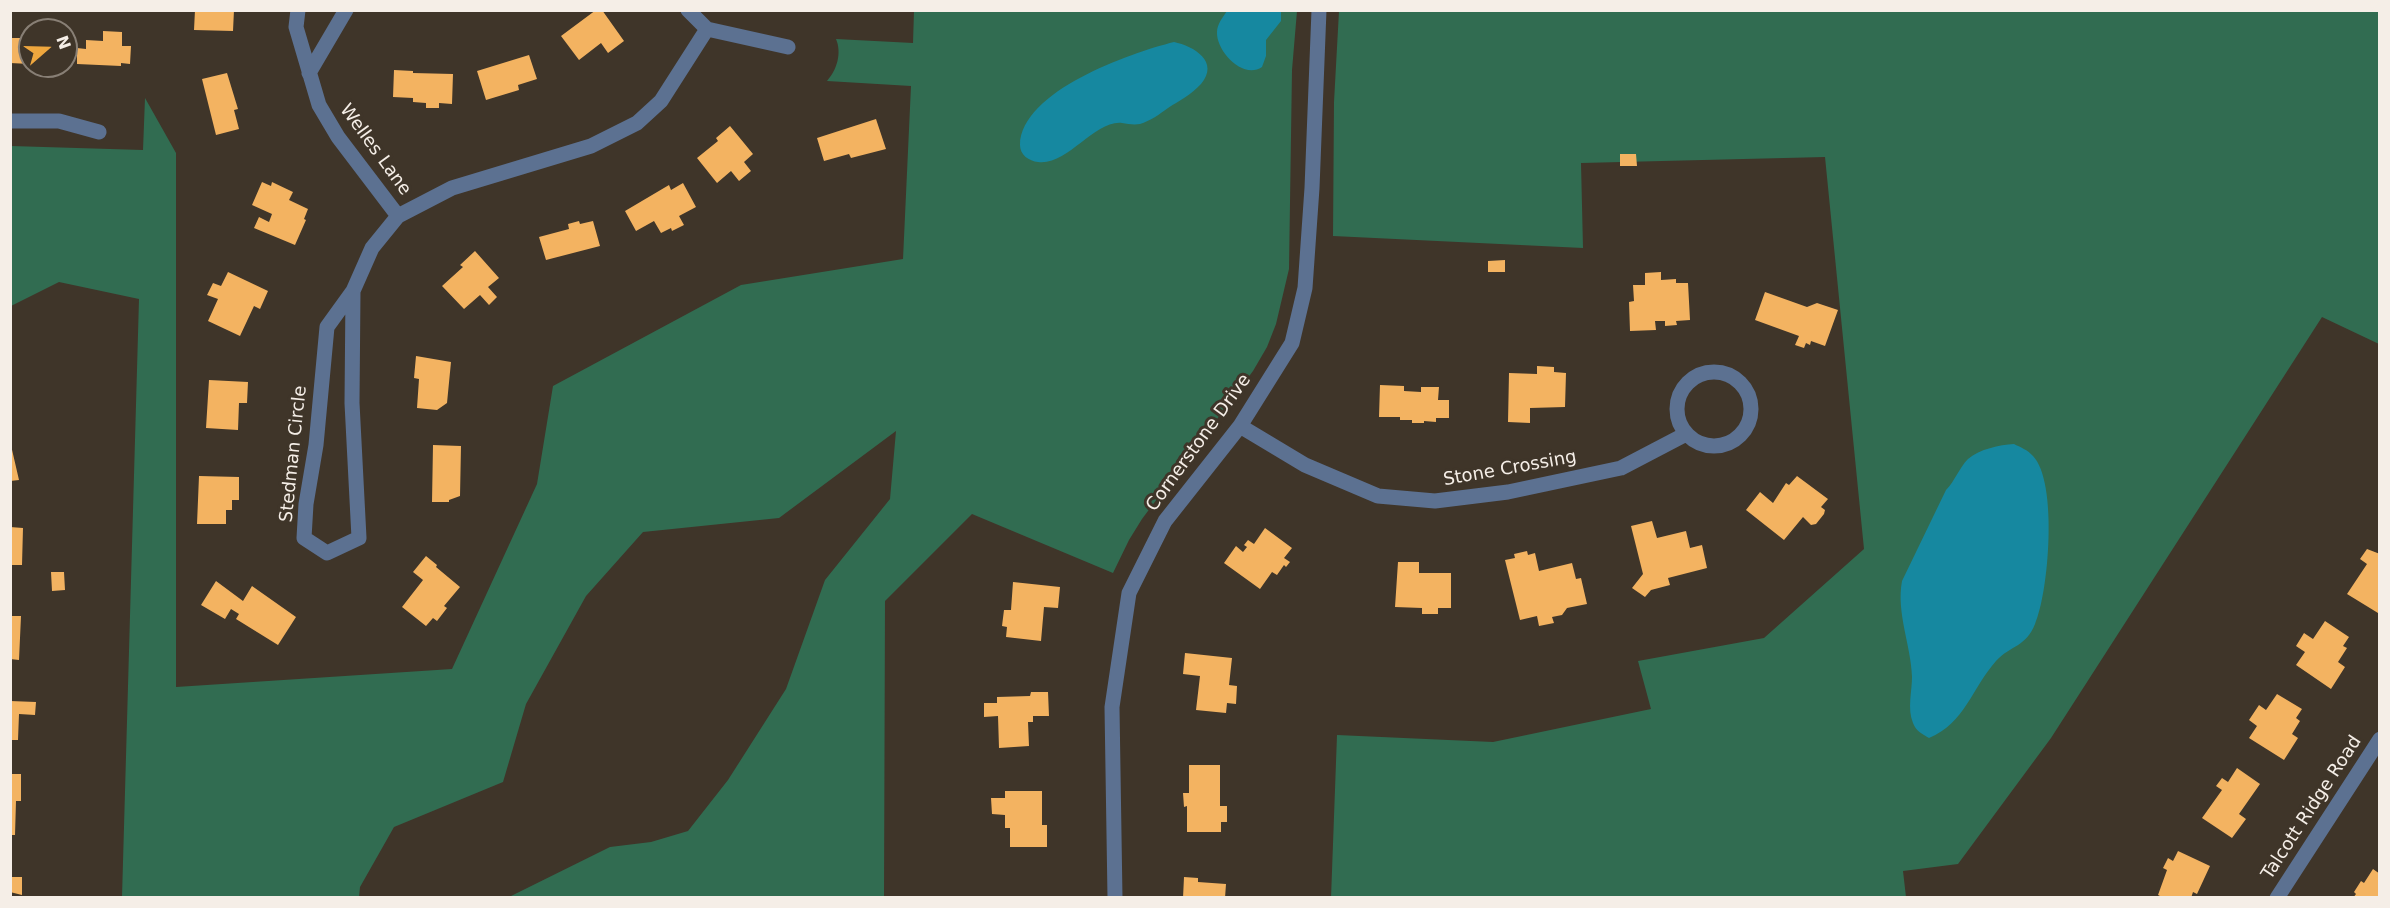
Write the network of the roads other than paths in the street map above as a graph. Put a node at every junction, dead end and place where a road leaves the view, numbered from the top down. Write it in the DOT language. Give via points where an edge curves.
graph roads {
  1 [pos="298,10"];
  2 [pos="345,10"];
  3 [pos="688,10"];
  4 [pos="1319,10"];
  5 [pos="707,29"];
  6 [pos="788,47"];
  7 [pos="309,73"];
  8 [pos="10,121"];
  9 [pos="99,132"];
  10 [pos="398,216"];
  11 [pos="353,291"];
  12 [pos="1240,426"];
  13 [pos="1686,434"];
  14 [pos="2379,739"];
  15 [pos="1115,897"];
  16 [pos="2277,897"];
  1 -- 7 [label="street, Welles Lane" via="296,27"];
  2 -- 7 [label="street"];
  3 -- 5 [label="street"];
  4 -- 12 [label="street, Cornerstone Drive" via="1305,288 1292,343"];
  5 -- 6 [label="street"];
  5 -- 10 [label="street, Stedman Circle" via="661,101 637,123 591,146 452,188"];
  7 -- 10 [label="street, Welles Lane" via="319,105 338,137"];
  8 -- 9 [label="street" via="59,121"];
  10 -- 11 [label="street, Stedman Circle" via="372,248"];
  11 -- 11 [label="street, Stedman Circle" via="352,403 359,538 327,553 304,538 306,504 327,327"];
  12 -- 13 [label="street, Stone Crossing" via="1305,465 1378,496 1435,501 1508,492 1621,468"];
  12 -- 15 [label="street, Cornerstone Drive" via="1165,521 1129,593 1112,707"];
  13 -- 13 [label="street" via="1709,446 1736,439 1748,425 1751,412 1748,394 1741,383 1716,371 1690,380 1677,403 1677,416"];
  14 -- 16 [label="street, Talcott Ridge Road"];
}
